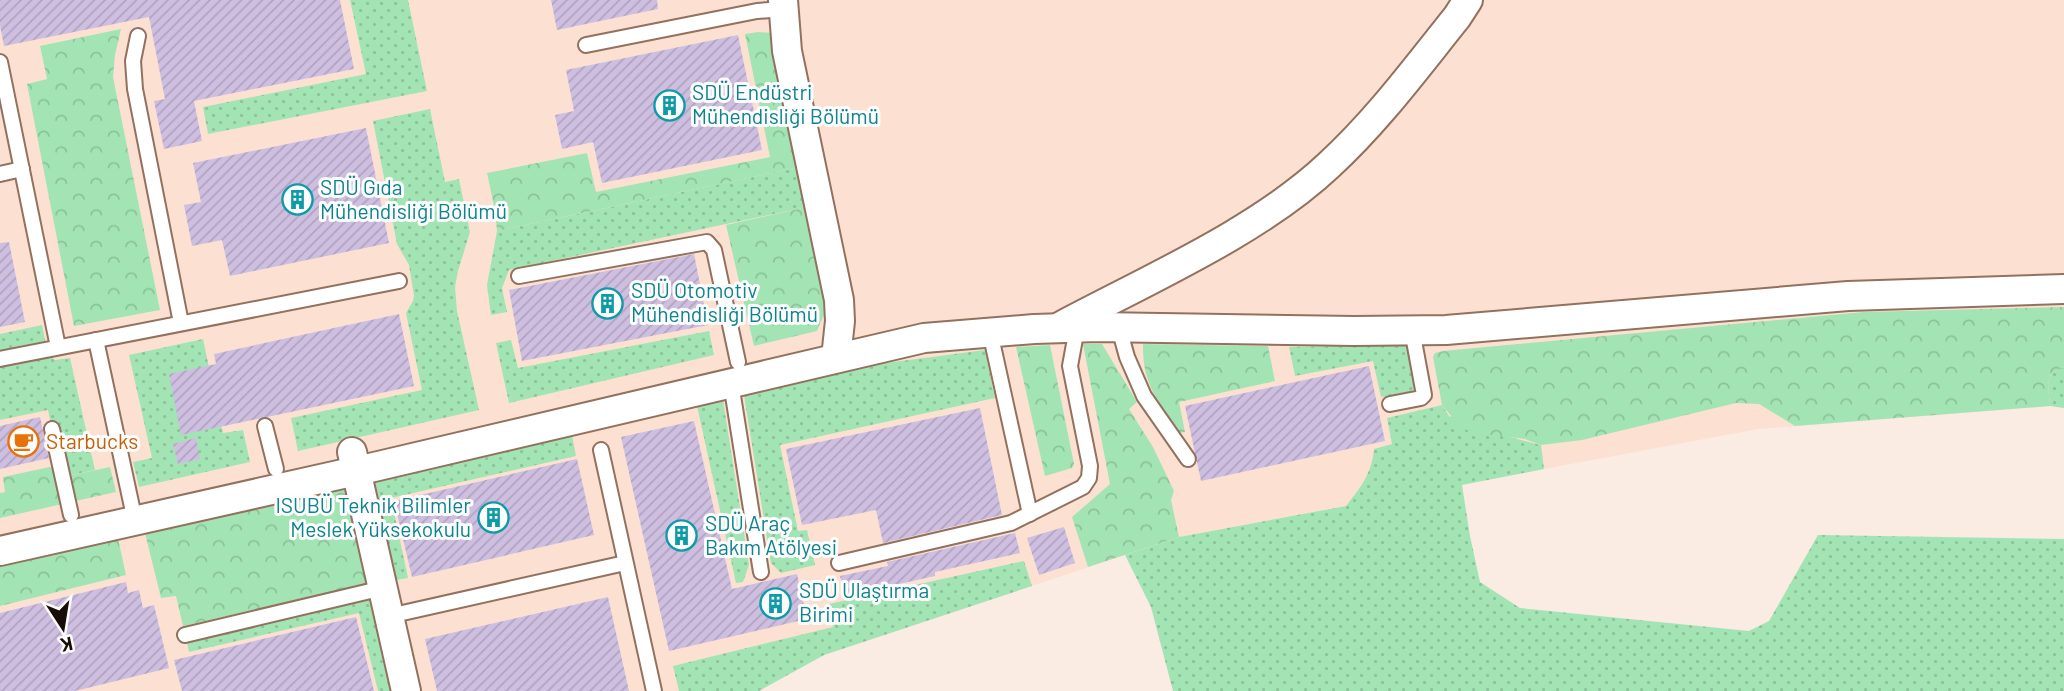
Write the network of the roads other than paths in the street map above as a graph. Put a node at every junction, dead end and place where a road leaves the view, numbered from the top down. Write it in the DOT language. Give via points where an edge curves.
graph roads {
  1 [pos="1468,0"];
  2 [pos="784,4"];
  3 [pos="138,36"];
  4 [pos="586,45"];
  5 [pos="0,62"];
  6 [pos="22,169"];
  7 [pos="0,174"];
  8 [pos="519,276"];
  9 [pos="399,281"];
  10 [pos="2064,289"];
  11 [pos="181,323"];
  12 [pos="1066,328"];
  13 [pos="1119,328"];
  14 [pos="1412,330"];
  15 [pos="990,332"];
  16 [pos="96,340"];
  17 [pos="58,347"];
  18 [pos="837,349"];
  19 [pos="0,359"];
  20 [pos="734,372"];
  21 [pos="1390,404"];
  22 [pos="265,426"];
  23 [pos="52,429"];
  24 [pos="601,450"];
  25 [pos="1188,459"];
  26 [pos="354,461"];
  27 [pos="276,470"];
  28 [pos="133,511"];
  29 [pos="1030,514"];
  30 [pos="71,515"];
  31 [pos="0,531"];
  32 [pos="0,551"];
  33 [pos="625,563"];
  34 [pos="839,563"];
  35 [pos="761,572"];
  36 [pos="383,588"];
  37 [pos="389,616"];
  38 [pos="185,635"];
  39 [pos="406,691"];
  40 [pos="654,691"];
  1 -- 12 [label="street" via="1379,115 1328,167 1231,235"];
  2 -- 4 [label="lane"];
  2 -- 18 [label="street" via="787,51 841,312"];
  3 -- 11 [label="lane" via="133,61 135,89"];
  5 -- 6 [label="lane"];
  6 -- 7 [label="lane"];
  6 -- 17 [label="lane"];
  8 -- 20 [label="lane" via="707,242 714,250"];
  9 -- 11 [label="lane"];
  10 -- 14 [label="street" via="1848,296"];
  11 -- 16 [label="lane"];
  12 -- 13 [label="street"];
  12 -- 15 [label="street"];
  12 -- 29 [label="lane" via="1089,478 1083,487"];
  13 -- 14 [label="street"];
  13 -- 25 [label="lane" via="1144,396"];
  14 -- 21 [label="lane" via="1424,395"];
  15 -- 18 [label="street" via="924,338 877,335"];
  15 -- 29 [label="lane"];
  16 -- 17 [label="lane"];
  16 -- 28 [label="lane"];
  17 -- 19 [label="lane"];
  18 -- 20 [label="street"];
  20 -- 26 [label="street"];
  20 -- 35 [label="lane"];
  22 -- 27 [label="lane"];
  23 -- 30 [label="lane"];
  24 -- 33 [label="lane"];
  26 -- 27 [label="street"];
  26 -- 28 [label="street"];
  26 -- 36 [label="street"];
  27 -- 28 [label="street"];
  28 -- 30 [label="street"];
  28 -- 32 [label="street"];
  29 -- 34 [label="lane" via="1002,526"];
  30 -- 31 [label="street"];
  33 -- 37 [label="lane"];
  33 -- 40 [label="lane"];
  36 -- 37 [label="street"];
  36 -- 38 [label="lane"];
  37 -- 39 [label="street"];
}
